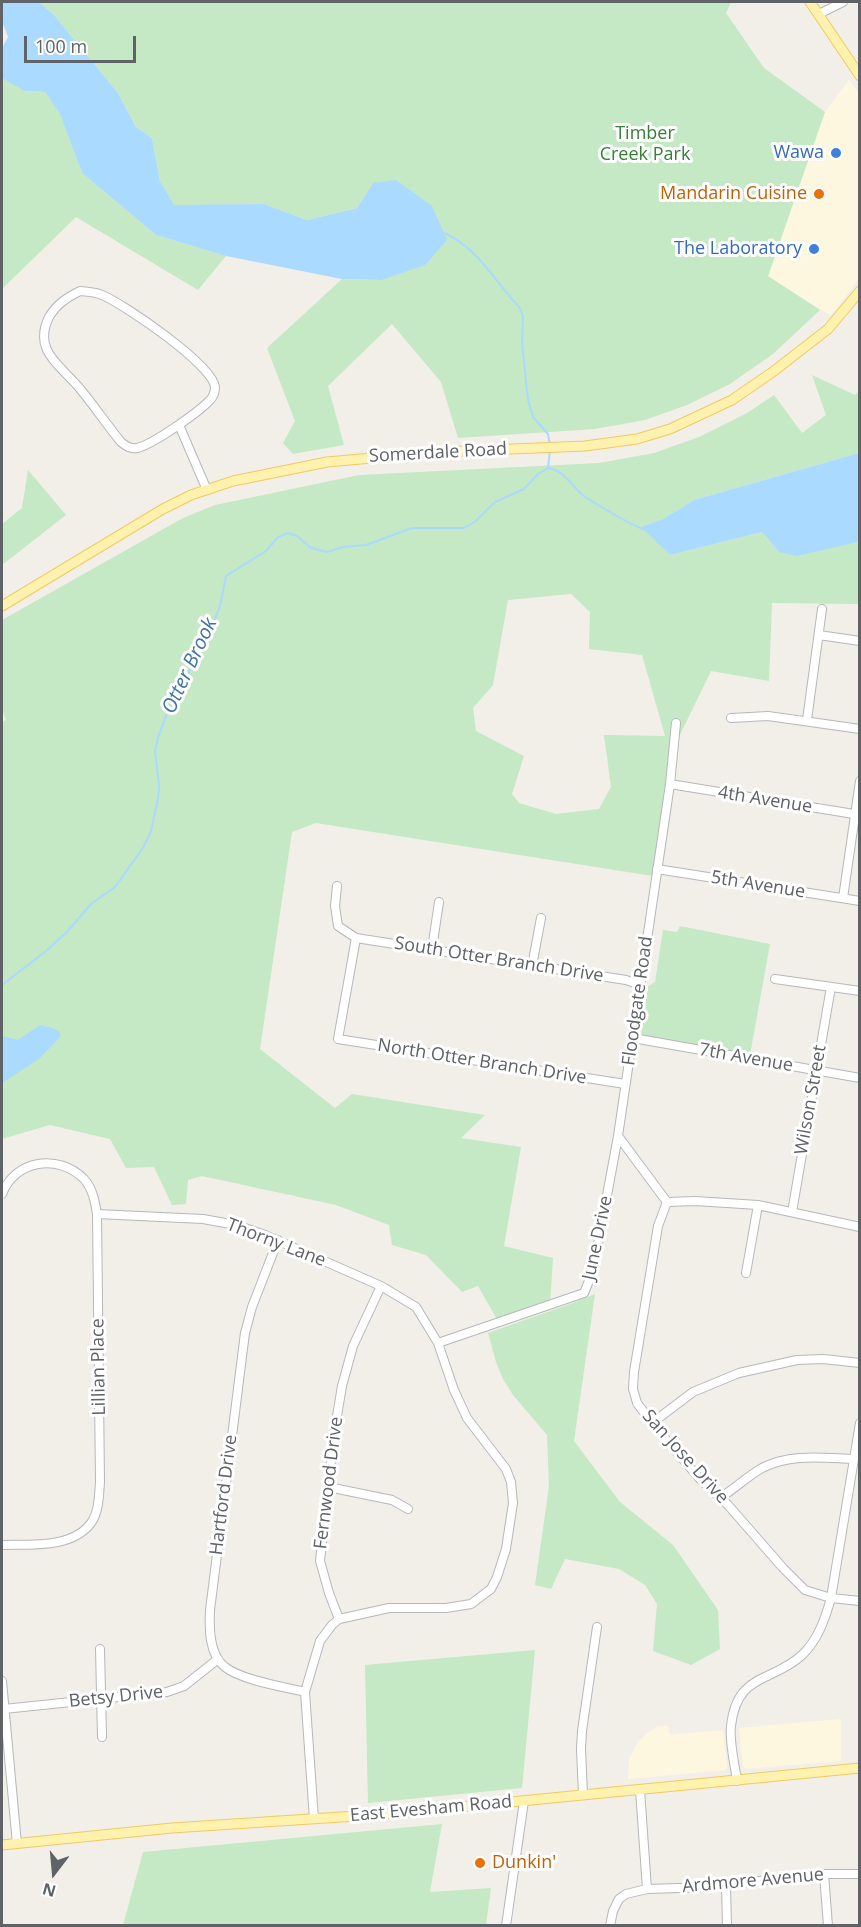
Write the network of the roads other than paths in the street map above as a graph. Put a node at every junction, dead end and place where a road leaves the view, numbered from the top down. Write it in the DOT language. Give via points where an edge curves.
graph roads {
  1 [pos="810,2"];
  2 [pos="843,2"];
  3 [pos="819,14"];
  4 [pos="860,76"];
  5 [pos="860,291"];
  6 [pos="179,425"];
  7 [pos="207,490"];
  8 [pos="2,606"];
  9 [pos="822,609"];
  10 [pos="819,635"];
  11 [pos="860,641"];
  12 [pos="731,718"];
  13 [pos="807,720"];
  14 [pos="676,723"];
  15 [pos="860,729"];
  16 [pos="860,781"];
  17 [pos="670,784"];
  18 [pos="857,814"];
  19 [pos="657,869"];
  20 [pos="337,886"];
  21 [pos="843,898"];
  22 [pos="860,901"];
  23 [pos="439,902"];
  24 [pos="541,918"];
  25 [pos="356,938"];
  26 [pos="432,949"];
  27 [pos="532,966"];
  28 [pos="775,979"];
  29 [pos="640,985"];
  30 [pos="831,987"];
  31 [pos="860,991"];
  32 [pos="633,1038"];
  33 [pos="815,1070"];
  34 [pos="860,1078"];
  35 [pos="625,1084"];
  36 [pos="618,1136"];
  37 [pos="2,1194"];
  38 [pos="667,1202"];
  39 [pos="758,1205"];
  40 [pos="792,1212"];
  41 [pos="97,1214"];
  42 [pos="860,1227"];
  43 [pos="278,1240"];
  44 [pos="746,1273"];
  45 [pos="381,1286"];
  46 [pos="438,1343"];
  47 [pos="860,1363"];
  48 [pos="652,1424"];
  49 [pos="859,1426"];
  50 [pos="854,1459"];
  51 [pos="328,1487"];
  52 [pos="720,1498"];
  53 [pos="408,1509"];
  54 [pos="2,1545"];
  55 [pos="831,1598"];
  56 [pos="860,1601"];
  57 [pos="339,1619"];
  58 [pos="597,1627"];
  59 [pos="100,1649"];
  60 [pos="218,1659"];
  61 [pos="2,1681"];
  62 [pos="305,1692"];
  63 [pos="100,1699"];
  64 [pos="4,1709"];
  65 [pos="102,1737"];
  66 [pos="860,1768"];
  67 [pos="736,1781"];
  68 [pos="640,1790"];
  69 [pos="583,1795"];
  70 [pos="524,1801"];
  71 [pos="314,1819"];
  72 [pos="17,1844"];
  73 [pos="2,1845"];
  74 [pos="824,1874"];
  75 [pos="860,1874"];
  76 [pos="726,1885"];
  77 [pos="646,1889"];
  78 [pos="506,1926"];
  79 [pos="610,1926"];
  80 [pos="727,1926"];
  81 [pos="828,1926"];
  1 -- 3 [label="main road"];
  2 -- 3 [label="street"];
  3 -- 4 [label="main road"];
  5 -- 7 [label="main road, Somerdale Road" via="808,346 732,400 670,429 637,439 585,446 439,452 327,462"];
  6 -- 6 [label="street" via="136,448 121,442 46,351 45,327 54,308 80,291 94,292 138,315 184,351 215,387 212,399"];
  6 -- 7 [label="street"];
  7 -- 8 [label="main road, Somerdale Road" via="163,509"];
  9 -- 10 [label="street"];
  10 -- 11 [label="street"];
  10 -- 13 [label="street"];
  12 -- 13 [label="street"];
  13 -- 15 [label="street"];
  14 -- 17 [label="street, Floodgate Road"];
  16 -- 18 [label="street"];
  17 -- 18 [label="street, 4th Avenue"];
  17 -- 19 [label="street, Floodgate Road"];
  18 -- 21 [label="street"];
  19 -- 21 [label="street, 5th Avenue"];
  19 -- 29 [label="street, Floodgate Road"];
  20 -- 25 [label="street" via="338,926"];
  21 -- 22 [label="street, 5th Avenue"];
  23 -- 26 [label="street"];
  24 -- 27 [label="street"];
  25 -- 26 [label="street, South Otter Branch Drive"];
  25 -- 35 [label="street, North Otter Branch Drive" via="338,1039"];
  26 -- 27 [label="street, South Otter Branch Drive"];
  27 -- 29 [label="street, South Otter Branch Drive"];
  28 -- 30 [label="street"];
  29 -- 32 [label="street, Floodgate Road"];
  30 -- 31 [label="street"];
  30 -- 33 [label="street, Wilson Street"];
  32 -- 33 [label="street, 7th Avenue"];
  32 -- 35 [label="street, Floodgate Road"];
  33 -- 34 [label="street, 7th Avenue"];
  33 -- 40 [label="street, Wilson Street"];
  35 -- 36 [label="street, Floodgate Road"];
  36 -- 38 [label="street"];
  36 -- 46 [label="street, June Drive" via="593,1271 584,1293"];
  37 -- 41 [label="street, Lillian Place" via="12,1175 26,1167 53,1163 86,1181"];
  38 -- 39 [label="street"];
  38 -- 48 [label="street, San Jose Drive" via="658,1226 634,1372 637,1403"];
  39 -- 40 [label="street"];
  39 -- 44 [label="street"];
  40 -- 42 [label="street"];
  41 -- 43 [label="street, Thorny Lane" via="203,1218"];
  41 -- 54 [label="street, Lillian Place" via="100,1482 97,1511 91,1523 65,1540"];
  43 -- 45 [label="street, Thorny Lane"];
  43 -- 60 [label="street, Hartford Drive" via="244,1333 210,1610 209,1631"];
  45 -- 46 [label="street, Thorny Lane" via="416,1307"];
  45 -- 51 [label="street, Fernwood Drive" via="353,1346 342,1386"];
  46 -- 57 [label="street, Thorny Lane" via="467,1418 506,1469 511,1482 513,1503 497,1577 491,1589 471,1604 389,1608"];
  47 -- 48 [label="street" via="797,1360 739,1373 693,1392"];
  48 -- 52 [label="street, San Jose Drive"];
  49 -- 50 [label="street"];
  50 -- 52 [label="street" via="779,1461"];
  50 -- 55 [label="street"];
  51 -- 53 [label="street" via="392,1500"];
  51 -- 57 [label="street, Fernwood Drive" via="320,1561"];
  52 -- 55 [label="street, San Jose Drive" via="805,1590"];
  55 -- 56 [label="street, San Jose Drive"];
  55 -- 67 [label="street" via="825,1621 803,1655 743,1692 731,1729"];
  57 -- 62 [label="street" via="320,1641"];
  58 -- 69 [label="street" via="580,1749"];
  59 -- 63 [label="street"];
  60 -- 62 [label="street" via="236,1674"];
  60 -- 63 [label="street, Betsy Drive" via="184,1686 167,1692"];
  61 -- 64 [label="street"];
  62 -- 71 [label="street"];
  63 -- 64 [label="street, Betsy Drive"];
  63 -- 65 [label="street"];
  64 -- 72 [label="street"];
  66 -- 67 [label="main road, East Evesham Road"];
  67 -- 68 [label="main road, East Evesham Road"];
  68 -- 69 [label="main road, East Evesham Road"];
  68 -- 77 [label="street"];
  69 -- 70 [label="main road, East Evesham Road"];
  70 -- 71 [label="main road, East Evesham Road"];
  70 -- 78 [label="street"];
  71 -- 72 [label="main road, East Evesham Road"];
  72 -- 73 [label="main road, East Evesham Road"];
  74 -- 75 [label="street, Ardmore Avenue"];
  74 -- 76 [label="street, Ardmore Avenue"];
  74 -- 81 [label="street"];
  76 -- 77 [label="street, Ardmore Avenue"];
  76 -- 80 [label="street"];
  77 -- 79 [label="street, Ardmore Avenue" via="619,1899"];
}
